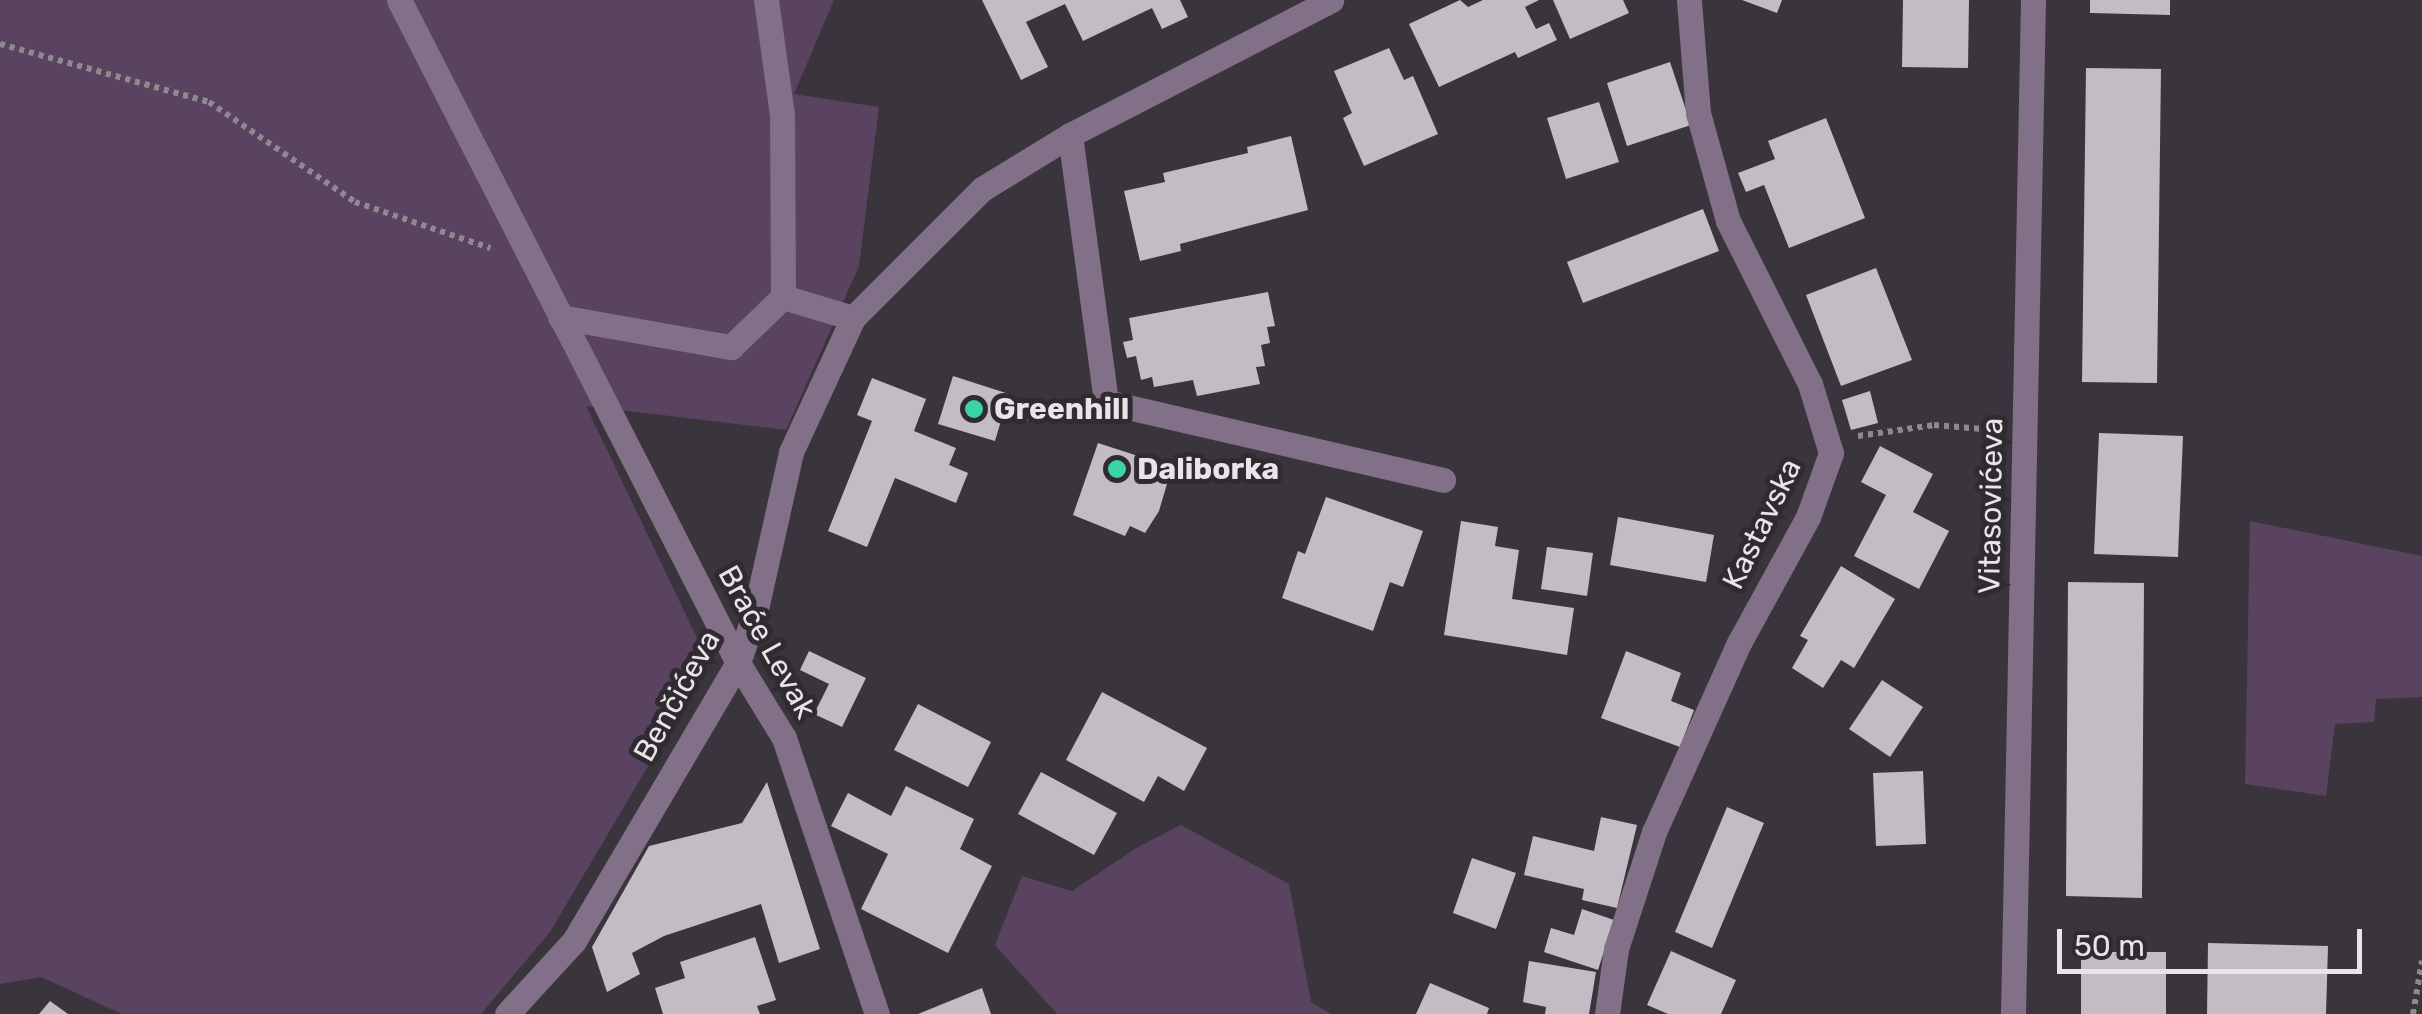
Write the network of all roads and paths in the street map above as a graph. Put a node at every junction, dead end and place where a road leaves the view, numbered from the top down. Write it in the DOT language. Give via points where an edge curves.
graph roads {
  1 [pos="400,0"];
  2 [pos="766,0"];
  3 [pos="1330,0"];
  4 [pos="1689,0"];
  5 [pos="2033,0"];
  6 [pos="0,44"];
  7 [pos="1070,135"];
  8 [pos="533,264"];
  9 [pos="783,297"];
  10 [pos="560,317"];
  11 [pos="853,318"];
  12 [pos="2025,432"];
  13 [pos="1828,441"];
  14 [pos="1442,480"];
  15 [pos="738,663"];
  16 [pos="2422,960"];
  17 [pos="507,1014"];
  18 [pos="877,1014"];
  19 [pos="1606,1014"];
  20 [pos="2013,1014"];
  21 [pos="2412,1014"];
  1 -- 8 [label="street, Braće Levak"];
  2 -- 9 [label="street" via="782,115"];
  3 -- 7 [label="street, Benčićeva"];
  4 -- 13 [label="street, Kastavska" via="1698,113 1728,221 1810,384"];
  5 -- 12 [label="street, Vitasovićeva"];
  6 -- 8 [label="path" via="208,102 355,202"];
  7 -- 11 [label="street, Benčićeva" via="982,189"];
  7 -- 14 [label="street" via="1106,402"];
  8 -- 10 [label="street, Braće Levak"];
  9 -- 10 [label="street" via="731,348"];
  9 -- 11 [label="street"];
  10 -- 15 [label="street, Braće Levak"];
  11 -- 15 [label="street, Benčićeva" via="791,452"];
  12 -- 13 [label="path" via="1934,425"];
  12 -- 20 [label="street, Vitasovićeva"];
  13 -- 19 [label="street, Kastavska" via="1831,453 1808,517 1740,643 1654,832 1616,950"];
  15 -- 17 [label="street, Benčićeva" via="574,941"];
  15 -- 18 [label="street, Braće Levak" via="784,738"];
  16 -- 21 [label="path"];
}
